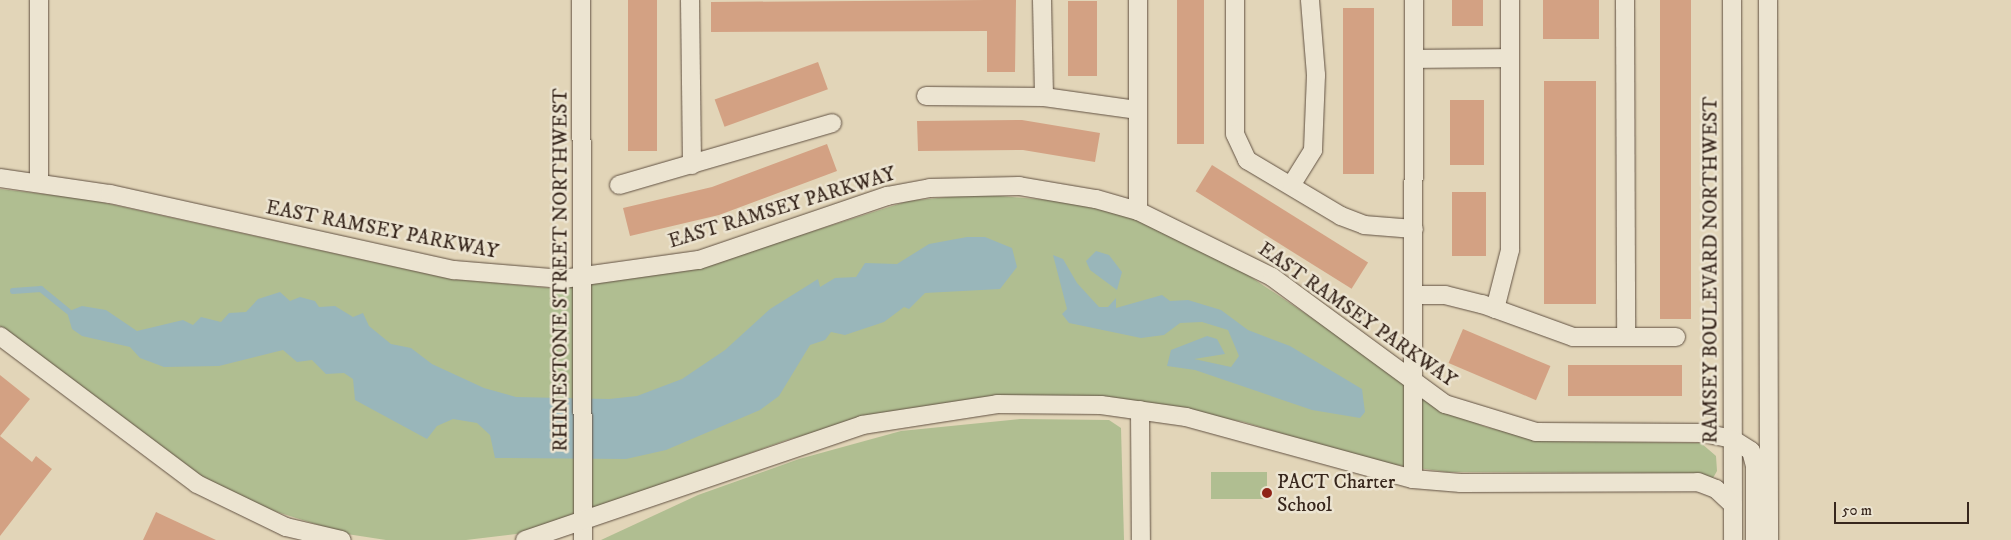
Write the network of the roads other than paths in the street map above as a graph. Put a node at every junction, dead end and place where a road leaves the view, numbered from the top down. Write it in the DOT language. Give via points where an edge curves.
graph roads {
  1 [pos="39,0"];
  2 [pos="581,0"];
  3 [pos="690,0"];
  4 [pos="1042,0"];
  5 [pos="1138,0"];
  6 [pos="1235,0"];
  7 [pos="1310,0"];
  8 [pos="1414,0"];
  9 [pos="1510,0"];
  10 [pos="1625,0"];
  11 [pos="1732,0"];
  12 [pos="1768,0"];
  13 [pos="1509,58"];
  14 [pos="1415,60"];
  15 [pos="926,96"];
  16 [pos="1044,97"];
  17 [pos="1138,110"];
  18 [pos="832,123"];
  19 [pos="692,165"];
  20 [pos="0,178"];
  21 [pos="39,181"];
  22 [pos="1292,184"];
  23 [pos="619,185"];
  24 [pos="1138,211"];
  25 [pos="1414,229"];
  26 [pos="584,279"];
  27 [pos="1414,295"];
  28 [pos="1495,309"];
  29 [pos="0,336"];
  30 [pos="1626,337"];
  31 [pos="1676,337"];
  32 [pos="1414,380"];
  33 [pos="1140,410"];
  34 [pos="1732,439"];
  35 [pos="1413,479"];
  36 [pos="1733,505"];
  37 [pos="583,522"];
  38 [pos="342,540"];
  39 [pos="525,540"];
  40 [pos="583,540"];
  41 [pos="1141,540"];
  42 [pos="1733,540"];
  43 [pos="1756,540"];
  44 [pos="1769,540"];
  1 -- 21 [label="street"];
  2 -- 26 [label="street, RHINESTONE STREET NORTHWEST"];
  3 -- 19 [label="street"];
  4 -- 16 [label="street"];
  5 -- 17 [label="street"];
  6 -- 22 [label="street" via="1238,147 1248,160"];
  7 -- 22 [label="street" via="1316,75 1313,150"];
  8 -- 14 [label="street"];
  9 -- 13 [label="street"];
  10 -- 30 [label="street"];
  11 -- 34 [label="street, RAMSEY BOULEVARD NORTHWEST"];
  12 -- 44 [label="street"];
  13 -- 14 [label="street"];
  13 -- 28 [label="street" via="1510,250"];
  14 -- 25 [label="street"];
  15 -- 16 [label="street"];
  16 -- 17 [label="street"];
  17 -- 24 [label="street"];
  18 -- 19 [label="street"];
  19 -- 23 [label="street"];
  20 -- 21 [label="street, EAST RAMSEY PARKWAY"];
  21 -- 26 [label="street, EAST RAMSEY PARKWAY" via="454,270"];
  22 -- 25 [label="street" via="1364,225"];
  24 -- 26 [label="street, EAST RAMSEY PARKWAY" via="1019,186 930,188 887,196 700,260"];
  24 -- 32 [label="street, EAST RAMSEY PARKWAY" via="1272,277"];
  25 -- 27 [label="street"];
  26 -- 37 [label="street, RHINESTONE STREET NORTHWEST"];
  27 -- 28 [label="street" via="1446,295"];
  27 -- 32 [label="street"];
  28 -- 30 [label="street" via="1573,337"];
  29 -- 38 [label="street" via="196,484 286,527"];
  30 -- 31 [label="street"];
  32 -- 34 [label="street, EAST RAMSEY PARKWAY" via="1445,404 1536,432 1704,433"];
  32 -- 35 [label="street"];
  33 -- 35 [label="street" via="1236,428"];
  33 -- 37 [label="street" via="1052,403 911,414 812,440"];
  33 -- 41 [label="street"];
  34 -- 36 [label="street, RAMSEY BOULEVARD NORTHWEST"];
  34 -- 43 [label="street" via="1751,451 1755,466"];
  35 -- 36 [label="street" via="1461,483 1698,482 1716,489"];
  36 -- 42 [label="street, RAMSEY BOULEVARD NORTHWEST"];
  37 -- 39 [label="street"];
  37 -- 40 [label="street, RHINESTONE STREET NORTHWEST"];
}
